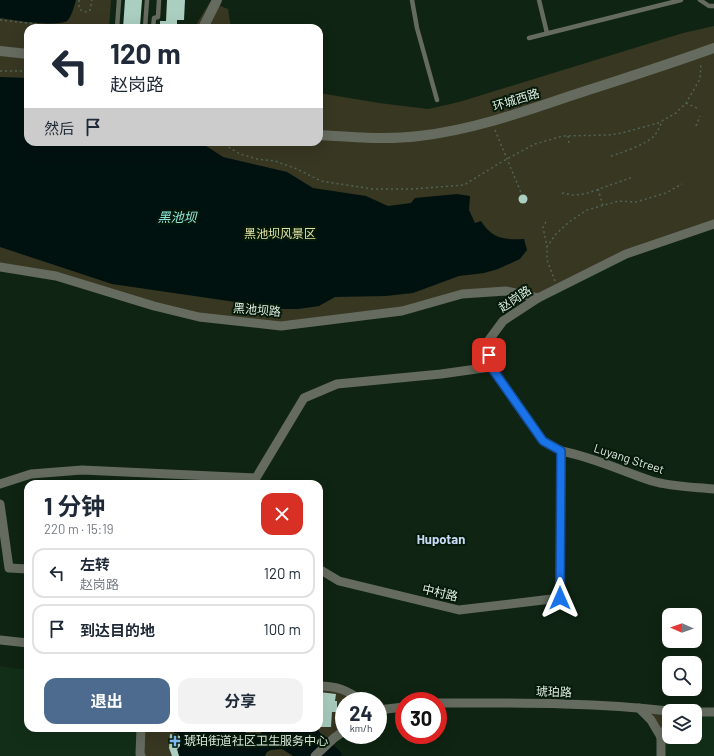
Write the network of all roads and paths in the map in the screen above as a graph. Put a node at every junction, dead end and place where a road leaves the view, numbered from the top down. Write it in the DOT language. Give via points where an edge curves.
graph roads {
  1 [pos="79,0"];
  2 [pos="92,0"];
  3 [pos="119,0"];
  4 [pos="147,0"];
  5 [pos="159,0"];
  6 [pos="217,0"];
  7 [pos="412,0"];
  8 [pos="539,0"];
  9 [pos="681,0"];
  10 [pos="700,0"];
  11 [pos="714,6"];
  12 [pos="0,20"];
  13 [pos="36,24"];
  14 [pos="117,24"];
  15 [pos="145,24"];
  16 [pos="153,24"];
  17 [pos="205,24"];
  18 [pos="547,33"];
  19 [pos="529,38"];
  20 [pos="714,48"];
  21 [pos="0,52"];
  22 [pos="701,53"];
  23 [pos="24,54"];
  24 [pos="0,71"];
  25 [pos="24,71"];
  26 [pos="437,100"];
  27 [pos="686,103"];
  28 [pos="699,109"];
  29 [pos="700,116"];
  30 [pos="662,121"];
  31 [pos="696,126"];
  32 [pos="495,130"];
  33 [pos="323,135"];
  34 [pos="568,136"];
  35 [pos="569,143"];
  36 [pos="227,146"];
  37 [pos="611,156"];
  38 [pos="632,177"];
  39 [pos="682,184"];
  40 [pos="598,189"];
  41 [pos="562,193"];
  42 [pos="522,195"];
  43 [pos="603,206"];
  44 [pos="546,222"];
  45 [pos="714,224"];
  46 [pos="548,247"];
  47 [pos="0,267"];
  48 [pos="557,288"];
  49 [pos="538,298"];
  50 [pos="491,367"];
  51 [pos="561,451"];
  52 [pos="240,480"];
  53 [pos="257,480"];
  54 [pos="0,484"];
  55 [pos="714,489"];
  56 [pos="0,504"];
  57 [pos="24,569"];
  58 [pos="323,571"];
  59 [pos="0,640"];
  60 [pos="24,643"];
  61 [pos="323,686"];
  62 [pos="350,692"];
  63 [pos="447,703"];
  64 [pos="639,708"];
  65 [pos="662,710"];
  66 [pos="702,712"];
  67 [pos="714,712"];
  68 [pos="142,732"];
  69 [pos="335,737"];
  70 [pos="661,737"];
  71 [pos="141,756"];
  72 [pos="315,756"];
  73 [pos="661,756"];
  1 -- 2 [label="path" via="79,8 87,12"];
  3 -- 14 [label="lane"];
  4 -- 15 [label="lane"];
  5 -- 16 [label="lane" via="158,17 154,18"];
  6 -- 17 [label="street"];
  7 -- 26 [label="lane"];
  8 -- 18 [label="lane"];
  9 -- 18 [label="lane"];
  10 -- 11 [label="lane"];
  12 -- 13 [label="path"];
  18 -- 19 [label="lane"];
  20 -- 22 [label="street, 环城西路"];
  21 -- 23 [label="street"];
  22 -- 27 [label="path" via="701,75"];
  22 -- 33 [label="street, 环城西路" via="513,115 456,130 396,138"];
  24 -- 25 [label="path"];
  27 -- 28 [label="path"];
  27 -- 30 [label="path"];
  29 -- 31 [label="path"];
  30 -- 34 [label="path" via="610,135"];
  30 -- 37 [label="path" via="652,139"];
  32 -- 42 [label="path"];
  34 -- 35 [label="path"];
  34 -- 36 [label="path" via="524,149 464,185 412,189 372,189 321,181 297,169 275,161 240,154"];
  38 -- 40 [label="path"];
  39 -- 43 [label="path" via="666,193 636,202 619,201"];
  40 -- 41 [label="path" via="585,194"];
  40 -- 43 [label="path"];
  43 -- 46 [label="path" via="587,210 569,222 555,235"];
  44 -- 46 [label="path" via="544,227"];
  45 -- 48 [label="street, 赵岗路" via="626,254"];
  46 -- 48 [label="path" via="547,260"];
  47 -- 49 [label="street, 黑池坝路" via="56,276 199,317 281,326 402,311 462,294 506,291"];
  48 -- 49 [label="street, 赵岗路"];
  49 -- 50 [label="street, 赵岗路" via="503,321 486,344"];
  50 -- 51 [label="street, 赵岗路" via="543,441"];
  50 -- 53 [label="street" via="337,384 304,398"];
  51 -- 55 [label="street, Luyang Street" via="654,481"];
  51 -- 58 [label="street, 中村路" via="560,598 459,610 339,581"];
  52 -- 54 [label="street" via="82,470 31,474"];
  56 -- 57 [label="street" via="9,568"];
  59 -- 60 [label="street"];
  61 -- 62 [label="street"];
  63 -- 64 [label="street, 琥珀路" via="548,703"];
  64 -- 65 [label="street, 琥珀路"];
  64 -- 70 [label="street" via="651,720"];
  66 -- 67 [label="street"];
  68 -- 71 [label="street"];
  69 -- 72 [label="street"];
  70 -- 73 [label="street"];
}
